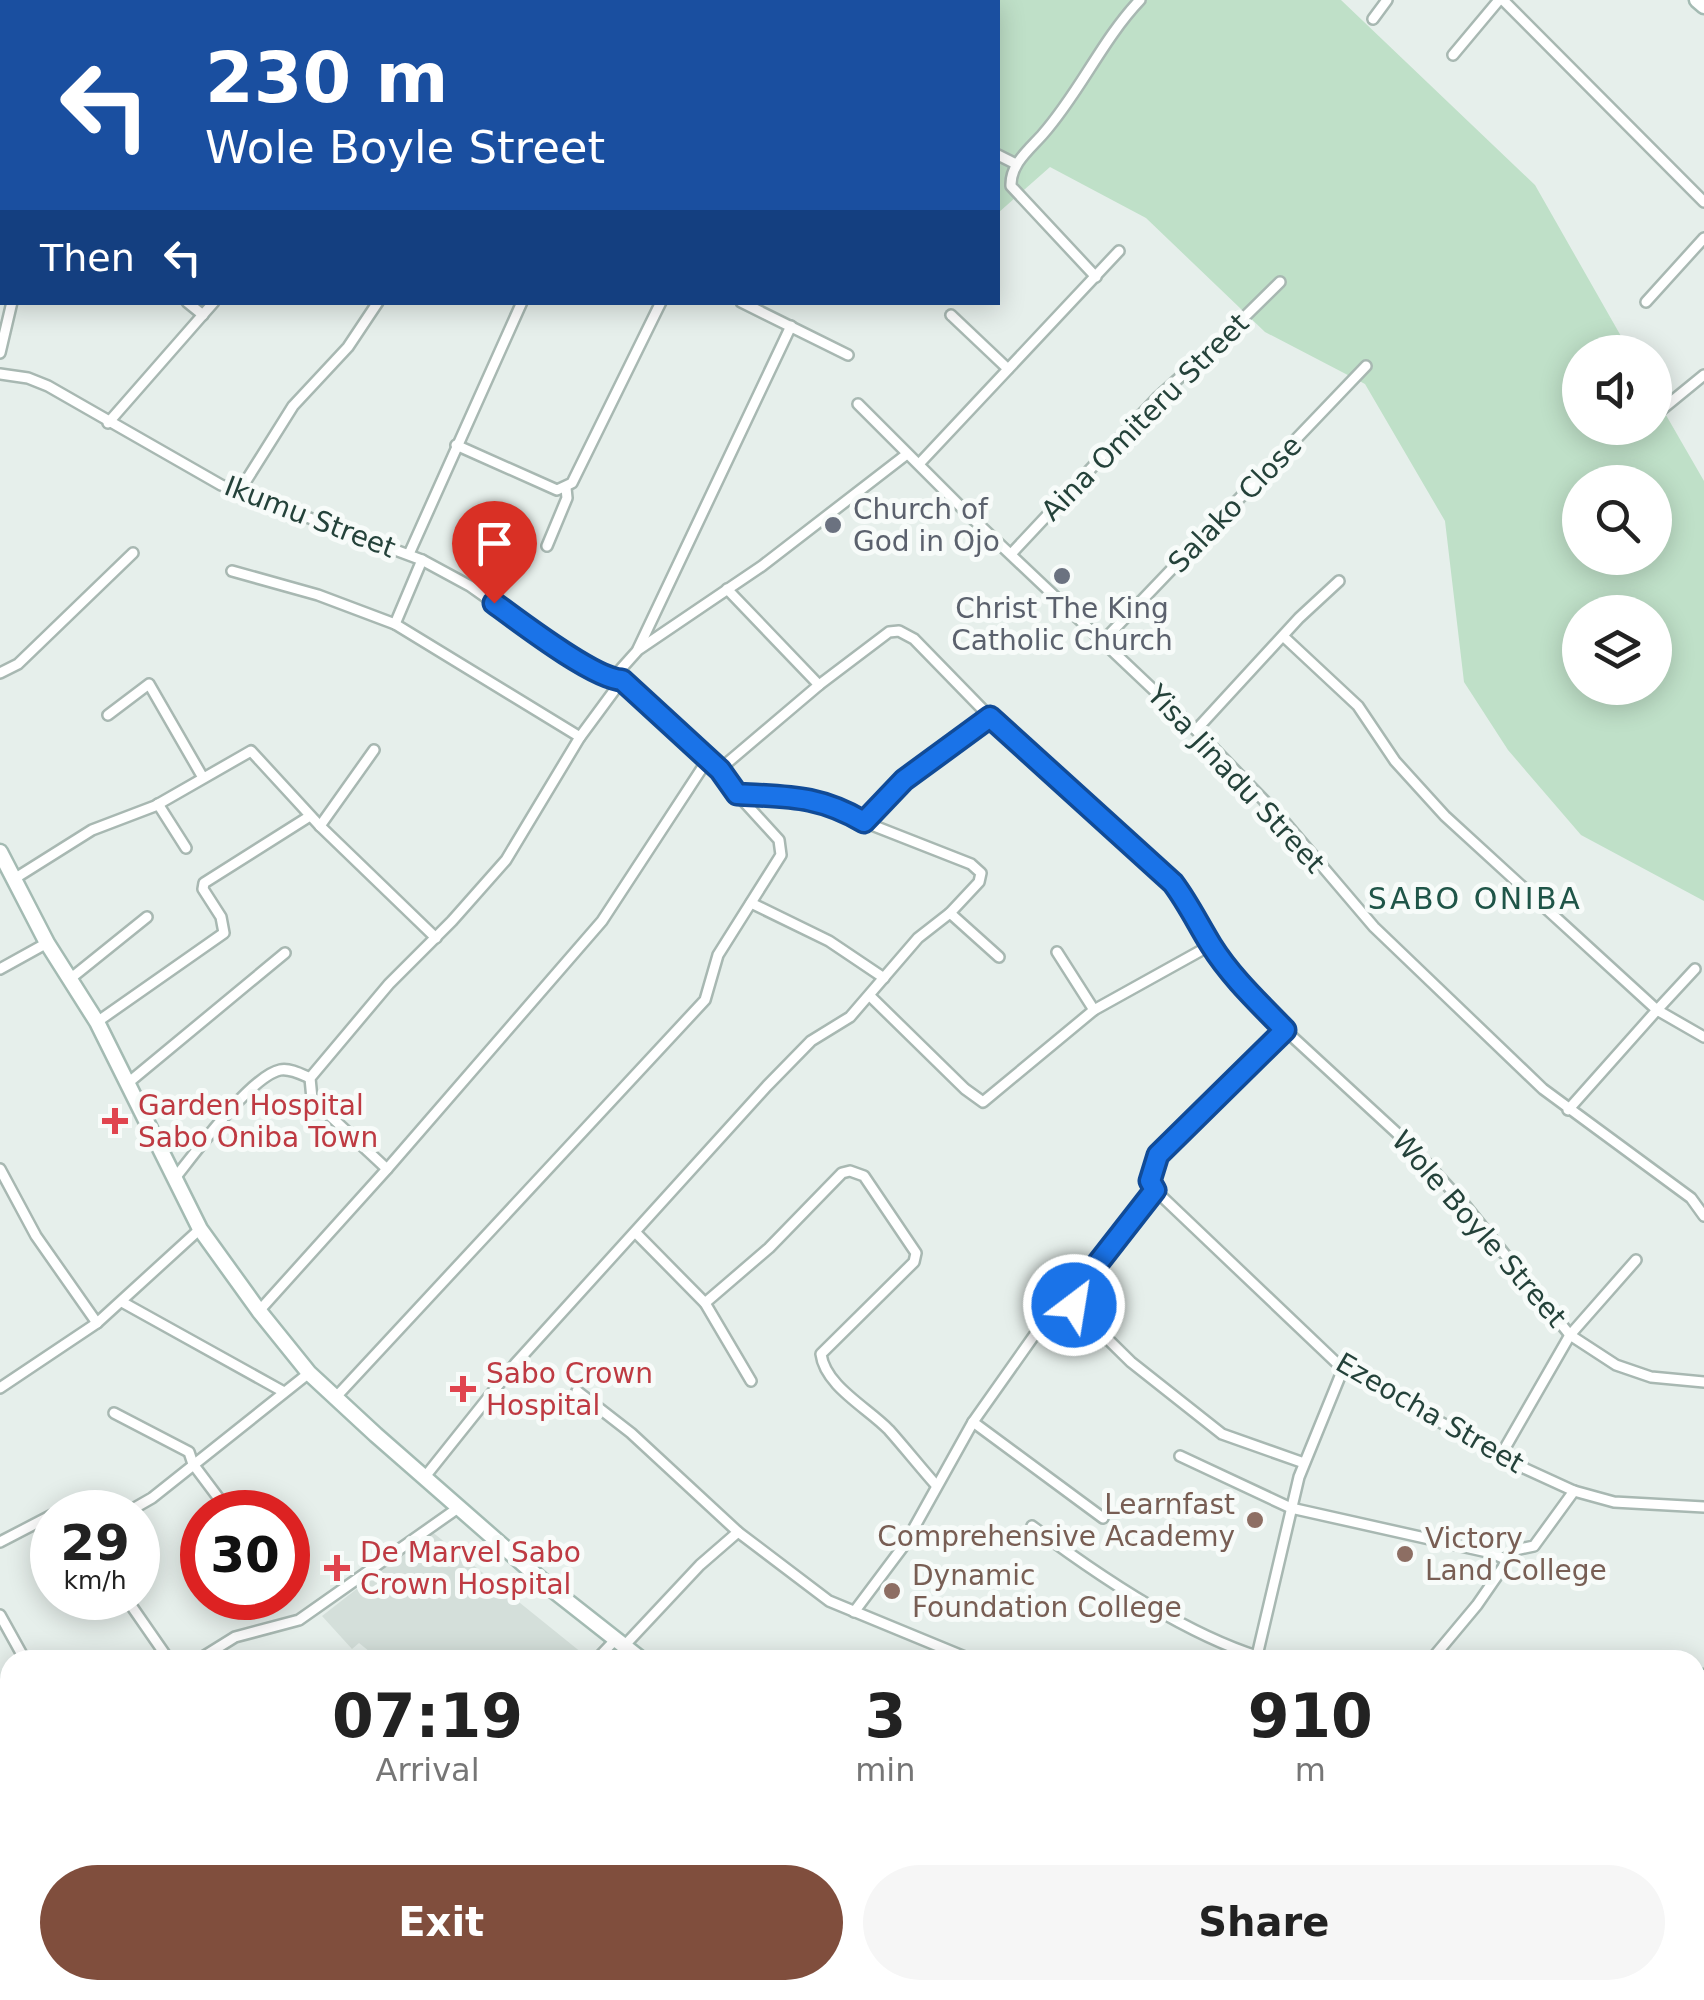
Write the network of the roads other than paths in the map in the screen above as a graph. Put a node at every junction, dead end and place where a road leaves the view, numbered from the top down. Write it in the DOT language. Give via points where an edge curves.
graph roads {
  1 [pos="1140,0"];
  2 [pos="1387,0"];
  3 [pos="1501,0"];
  4 [pos="1697,0"];
  5 [pos="1704,6"];
  6 [pos="1373,18"];
  7 [pos="1453,55"];
  8 [pos="1000,156"];
  9 [pos="1016,164"];
  10 [pos="1704,202"];
  11 [pos="1704,238"];
  12 [pos="1119,251"];
  13 [pos="1096,277"];
  14 [pos="1280,282"];
  15 [pos="1646,302"];
  16 [pos="11,305"];
  17 [pos="191,305"];
  18 [pos="212,305"];
  19 [pos="376,305"];
  20 [pos="521,305"];
  21 [pos="660,305"];
  22 [pos="761,306"];
  23 [pos="204,315"];
  24 [pos="952,316"];
  25 [pos="791,326"];
  26 [pos="0,353"];
  27 [pos="848,355"];
  28 [pos="1366,366"];
  29 [pos="1008,369"];
  30 [pos="0,374"];
  31 [pos="1704,374"];
  32 [pos="1672,401"];
  33 [pos="858,404"];
  34 [pos="108,423"];
  35 [pos="456,445"];
  36 [pos="907,454"];
  37 [pos="919,464"];
  38 [pos="566,488"];
  39 [pos="239,492"];
  40 [pos="548,546"];
  41 [pos="133,553"];
  42 [pos="409,554"];
  43 [pos="1011,554"];
  44 [pos="422,560"];
  45 [pos="232,571"];
  46 [pos="1339,582"];
  47 [pos="726,589"];
  48 [pos="395,624"];
  49 [pos="1283,636"];
  50 [pos="1103,641"];
  51 [pos="638,650"];
  52 [pos="0,673"];
  53 [pos="617,680"];
  54 [pos="819,685"];
  55 [pos="108,715"];
  56 [pos="990,717"];
  57 [pos="1196,730"];
  58 [pos="580,737"];
  59 [pos="374,750"];
  60 [pos="708,759"];
  61 [pos="720,770"];
  62 [pos="202,776"];
  63 [pos="737,794"];
  64 [pos="158,804"];
  65 [pos="310,816"];
  66 [pos="864,822"];
  67 [pos="320,826"];
  68 [pos="186,848"];
  69 [pos="0,852"];
  70 [pos="14,879"];
  71 [pos="751,903"];
  72 [pos="950,914"];
  73 [pos="147,916"];
  74 [pos="436,938"];
  75 [pos="47,943"];
  76 [pos="1211,945"];
  77 [pos="1056,952"];
  78 [pos="285,953"];
  79 [pos="998,957"];
  80 [pos="0,969"];
  81 [pos="1695,969"];
  82 [pos="884,978"];
  83 [pos="70,980"];
  84 [pos="870,996"];
  85 [pos="1094,1010"];
  86 [pos="1657,1010"];
  87 [pos="97,1022"];
  88 [pos="1285,1030"];
  89 [pos="1704,1037"];
  90 [pos="310,1078"];
  91 [pos="128,1083"];
  92 [pos="1568,1110"];
  93 [pos="0,1169"];
  94 [pos="387,1169"];
  95 [pos="173,1180"];
  96 [pos="1155,1190"];
  97 [pos="1704,1216"];
  98 [pos="200,1230"];
  99 [pos="636,1232"];
  100 [pos="1636,1260"];
  101 [pos="122,1302"];
  102 [pos="705,1302"];
  103 [pos="259,1311"];
  104 [pos="97,1324"];
  105 [pos="1090,1324"];
  106 [pos="1570,1335"];
  107 [pos="1342,1369"];
  108 [pos="310,1373"];
  109 [pos="752,1382"];
  110 [pos="1704,1382"];
  111 [pos="0,1388"];
  112 [pos="577,1391"];
  113 [pos="284,1392"];
  114 [pos="336,1397"];
  115 [pos="114,1413"];
  116 [pos="973,1422"];
  117 [pos="1501,1455"];
  118 [pos="1180,1456"];
  119 [pos="193,1464"];
  120 [pos="1302,1469"];
  121 [pos="424,1478"];
  122 [pos="936,1485"];
  123 [pos="212,1490"];
  124 [pos="160,1491"];
  125 [pos="1574,1492"];
  126 [pos="1704,1507"];
  127 [pos="458,1508"];
  128 [pos="1291,1508"];
  129 [pos="1104,1518"];
  130 [pos="1032,1526"];
  131 [pos="30,1527"];
  132 [pos="738,1532"];
  133 [pos="0,1542"];
  134 [pos="1508,1560"];
  135 [pos="854,1612"];
  136 [pos="0,1614"];
  137 [pos="142,1620"];
  138 [pos="620,1642"];
  139 [pos="20,1650"];
  140 [pos="163,1650"];
  141 [pos="214,1650"];
  142 [pos="609,1650"];
  143 [pos="630,1650"];
  144 [pos="947,1650"];
  145 [pos="1238,1650"];
  146 [pos="1258,1650"];
  147 [pos="1438,1650"];
  1 -- 9 [label="street" via="1064,110"];
  2 -- 6 [label="street"];
  3 -- 7 [label="street"];
  3 -- 10 [label="street"];
  4 -- 5 [label="main road"];
  8 -- 9 [label="street"];
  9 -- 13 [label="street" via="1010,186"];
  11 -- 15 [label="street"];
  12 -- 13 [label="street"];
  13 -- 29 [label="street"];
  14 -- 43 [label="street, Aina Omiteru Street" via="1157,398"];
  16 -- 26 [label="street"];
  17 -- 23 [label="street"];
  18 -- 23 [label="street"];
  19 -- 39 [label="street" via="348,348 293,406"];
  20 -- 35 [label="street"];
  21 -- 38 [label="street"];
  22 -- 25 [label="street"];
  23 -- 34 [label="street"];
  24 -- 29 [label="street"];
  25 -- 27 [label="street"];
  25 -- 51 [label="street"];
  28 -- 50 [label="street, Salako Close"];
  29 -- 37 [label="street"];
  30 -- 34 [label="street, Ikumu Street" via="48,386"];
  31 -- 32 [label="street"];
  33 -- 36 [label="street, Yisa Jinadu Street"];
  34 -- 39 [label="street, Ikumu Street"];
  35 -- 38 [label="street" via="557,490"];
  35 -- 42 [label="street"];
  36 -- 37 [label="street, Yisa Jinadu Street"];
  36 -- 47 [label="street"];
  37 -- 43 [label="street, Yisa Jinadu Street"];
  38 -- 40 [label="street"];
  39 -- 42 [label="street, Ikumu Street"];
  41 -- 52 [label="street" via="18,664"];
  42 -- 44 [label="street, Ikumu Street"];
  43 -- 50 [label="street, Yisa Jinadu Street"];
  44 -- 48 [label="street"];
  44 -- 53 [label="street, Ikumu Street"];
  45 -- 48 [label="street"];
  46 -- 49 [label="street"];
  47 -- 51 [label="street"];
  47 -- 54 [label="street"];
  48 -- 58 [label="street"];
  49 -- 57 [label="street"];
  49 -- 86 [label="street" via="1358,706 1394,761 1445,816"];
  50 -- 57 [label="street, Yisa Jinadu Street"];
  51 -- 53 [label="street"];
  53 -- 58 [label="street"];
  53 -- 60 [label="street, Ikumu Street"];
  54 -- 56 [label="street, Wole Boyle Street" via="899,631"];
  54 -- 61 [label="street, Wole Boyle Street"];
  55 -- 62 [label="street" via="149,684"];
  56 -- 66 [label="street" via="904,780"];
  56 -- 76 [label="street, Wole Boyle Street" via="1173,883"];
  57 -- 92 [label="street, Yisa Jinadu Street" via="1374,927"];
  58 -- 74 [label="street" via="506,860"];
  59 -- 67 [label="street"];
  60 -- 61 [label="street, Ikumu Street"];
  60 -- 94 [label="street" via="602,922"];
  61 -- 63 [label="street, Ikumu Street"];
  62 -- 64 [label="street"];
  62 -- 65 [label="street" via="250,751"];
  63 -- 66 [label="street" via="808,798"];
  63 -- 71 [label="street, Ikumu Street" via="781,847"];
  64 -- 68 [label="street"];
  64 -- 70 [label="street" via="92,830"];
  65 -- 67 [label="street"];
  65 -- 87 [label="street" via="204,883 224,933"];
  66 -- 72 [label="street" via="981,872"];
  67 -- 74 [label="street"];
  69 -- 70 [label="main road"];
  70 -- 75 [label="main road"];
  71 -- 82 [label="street" via="829,941"];
  71 -- 114 [label="street" via="718,955 698,1008"];
  72 -- 79 [label="street"];
  72 -- 82 [label="street" via="918,938"];
  73 -- 83 [label="street"];
  74 -- 90 [label="street"];
  75 -- 80 [label="street"];
  75 -- 83 [label="main road"];
  76 -- 85 [label="street"];
  76 -- 88 [label="street, Wole Boyle Street"];
  77 -- 85 [label="street"];
  78 -- 91 [label="street"];
  81 -- 86 [label="street"];
  82 -- 84 [label="street"];
  83 -- 87 [label="main road"];
  84 -- 85 [label="street" via="984,1102"];
  84 -- 99 [label="street" via="841,1026 810,1042"];
  86 -- 89 [label="street"];
  86 -- 92 [label="street"];
  87 -- 91 [label="main road"];
  88 -- 96 [label="street" via="1158,1155 1150,1181"];
  88 -- 106 [label="street, Wole Boyle Street" via="1411,1146"];
  90 -- 94 [label="street" via="312,1099"];
  90 -- 95 [label="street" via="288,1070 268,1076 228,1112"];
  91 -- 95 [label="main road"];
  92 -- 97 [label="street, Yisa Jinadu Street" via="1691,1198"];
  93 -- 104 [label="street" via="36,1236"];
  94 -- 103 [label="street"];
  95 -- 98 [label="main road"];
  96 -- 105 [label="street" via="1081,1285 1074,1305"];
  96 -- 107 [label="street, Ezeocha Street"];
  98 -- 101 [label="street"];
  98 -- 103 [label="main road"];
  99 -- 102 [label="street"];
  99 -- 121 [label="street" via="515,1364"];
  100 -- 106 [label="street"];
  101 -- 104 [label="street"];
  101 -- 113 [label="street"];
  102 -- 109 [label="street"];
  102 -- 122 [label="street" via="842,1173 864,1176 916,1252 914,1262 820,1354 821,1361"];
  103 -- 108 [label="main road"];
  104 -- 111 [label="street"];
  105 -- 116 [label="street, bridge" via="1078,1337 1056,1323 1038,1330"];
  105 -- 120 [label="street" via="1222,1434"];
  106 -- 110 [label="street, Wole Boyle Street" via="1651,1378"];
  106 -- 117 [label="street"];
  107 -- 117 [label="street, Ezeocha Street"];
  107 -- 120 [label="street"];
  108 -- 113 [label="street"];
  108 -- 114 [label="main road"];
  112 -- 132 [label="street"];
  113 -- 119 [label="street"];
  114 -- 121 [label="main road"];
  115 -- 119 [label="street" via="189,1452"];
  116 -- 122 [label="street"];
  116 -- 129 [label="street"];
  117 -- 125 [label="street, Ezeocha Street"];
  118 -- 128 [label="street"];
  119 -- 123 [label="street"];
  119 -- 124 [label="street"];
  120 -- 128 [label="street"];
  121 -- 127 [label="main road"];
  122 -- 135 [label="street" via="905,1544"];
  125 -- 126 [label="street, Ezeocha Street" via="1614,1502"];
  125 -- 134 [label="street" via="1534,1546 1515,1550"];
  127 -- 138 [label="main road"];
  127 -- 141 [label="street" via="299,1620 235,1637"];
  128 -- 134 [label="street"];
  128 -- 146 [label="street"];
  130 -- 145 [label="street" via="1081,1563"];
  131 -- 133 [label="street"];
  132 -- 135 [label="street" via="829,1601"];
  132 -- 138 [label="street"];
  134 -- 147 [label="street"];
  135 -- 144 [label="street"];
  136 -- 139 [label="street"];
  137 -- 140 [label="street"];
  138 -- 142 [label="street"];
  138 -- 143 [label="main road"];
}
